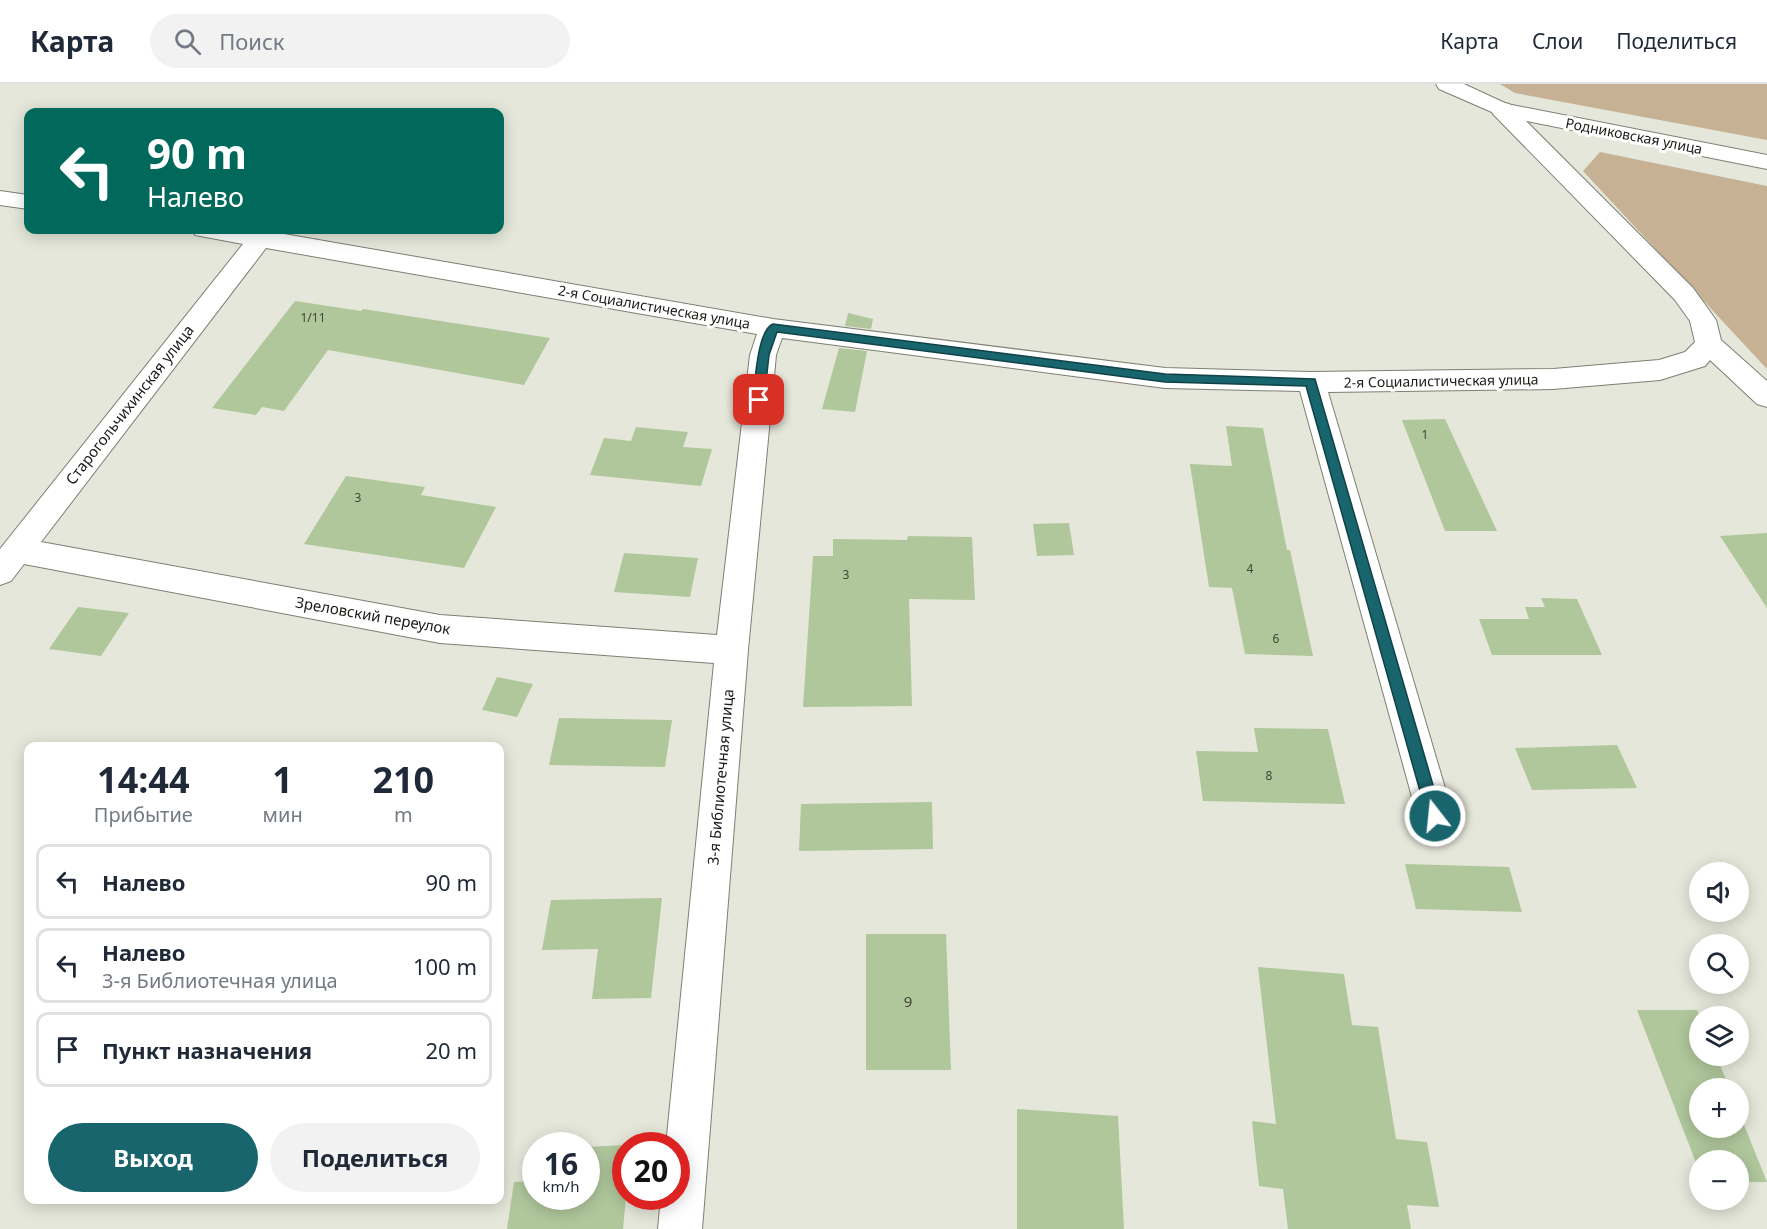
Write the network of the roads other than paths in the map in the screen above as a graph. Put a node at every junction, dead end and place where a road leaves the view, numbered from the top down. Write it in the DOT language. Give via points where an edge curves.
graph roads {
  1 [pos="1448,84"];
  2 [pos="1501,109"];
  3 [pos="1767,162"];
  4 [pos="0,198"];
  5 [pos="24,201"];
  6 [pos="232,234"];
  7 [pos="261,238"];
  8 [pos="773,327"];
  9 [pos="1709,344"];
  10 [pos="1311,382"];
  11 [pos="1767,397"];
  12 [pos="9,561"];
  13 [pos="732,650"];
  14 [pos="1435,816"];
  15 [pos="680,1229"];
  1 -- 2 [label="street"];
  2 -- 3 [label="street, Родниковская улица"];
  2 -- 9 [label="street" via="1684,294 1703,320"];
  4 -- 5 [label="street"];
  6 -- 7 [label="street, 2-я Социалистическая улица"];
  7 -- 8 [label="street, 2-я Социалистическая улица"];
  7 -- 12 [label="street, Старогольчихинская улица"];
  8 -- 10 [label="street, 2-я Социалистическая улица" via="1165,378"];
  8 -- 13 [label="street, 3-я Библиотечная улица" via="764,355"];
  9 -- 10 [label="street, 2-я Социалистическая улица" via="1695,359 1660,370 1553,379"];
  9 -- 11 [label="street"];
  10 -- 14 [label="street"];
  12 -- 13 [label="street, Зреловский переулок" via="440,629"];
  13 -- 15 [label="street, 3-я Библиотечная улица"];
}
